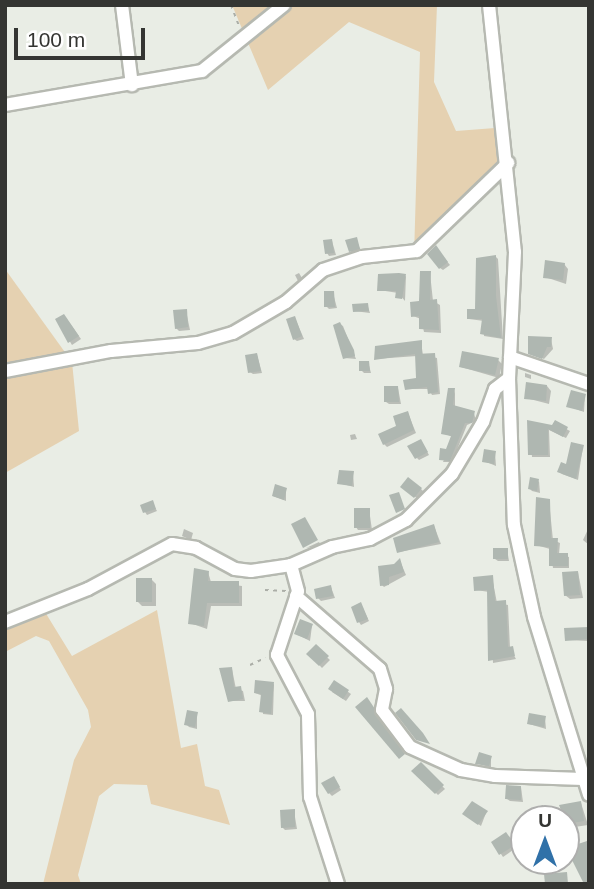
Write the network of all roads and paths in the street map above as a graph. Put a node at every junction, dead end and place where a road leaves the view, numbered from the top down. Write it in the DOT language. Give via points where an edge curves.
graph roads {
  1 [pos="122,5"];
  2 [pos="231,5"];
  3 [pos="284,5"];
  4 [pos="489,5"];
  5 [pos="243,36"];
  6 [pos="132,85"];
  7 [pos="5,105"];
  8 [pos="508,163"];
  9 [pos="510,357"];
  10 [pos="5,371"];
  11 [pos="509,378"];
  12 [pos="589,384"];
  13 [pos="291,565"];
  14 [pos="265,590"];
  15 [pos="297,594"];
  16 [pos="5,622"];
  17 [pos="276,655"];
  18 [pos="250,665"];
  19 [pos="583,779"];
  20 [pos="589,795"];
  21 [pos="338,884"];
  1 -- 6 [label="street"];
  2 -- 5 [label="path"];
  3 -- 5 [label="street"];
  4 -- 8 [label="street"];
  5 -- 6 [label="street" via="202,71"];
  6 -- 7 [label="street"];
  8 -- 9 [label="street" via="515,252"];
  8 -- 10 [label="street" via="426,246 412,254 362,257 323,270 286,302 233,333 198,343 111,351"];
  9 -- 11 [label="street"];
  9 -- 12 [label="street"];
  11 -- 13 [label="street" via="495,390 483,422 453,474 406,520 370,539 332,547"];
  11 -- 19 [label="street" via="514,525 534,617"];
  13 -- 15 [label="street"];
  13 -- 16 [label="street" via="235,569 196,548 172,544 88,589"];
  14 -- 15 [label="path"];
  15 -- 17 [label="street"];
  15 -- 19 [label="street" via="380,669 386,690 382,710 410,747 461,770"];
  17 -- 18 [label="path"];
  17 -- 21 [label="street" via="308,714 310,797"];
  19 -- 20 [label="street"];
}
